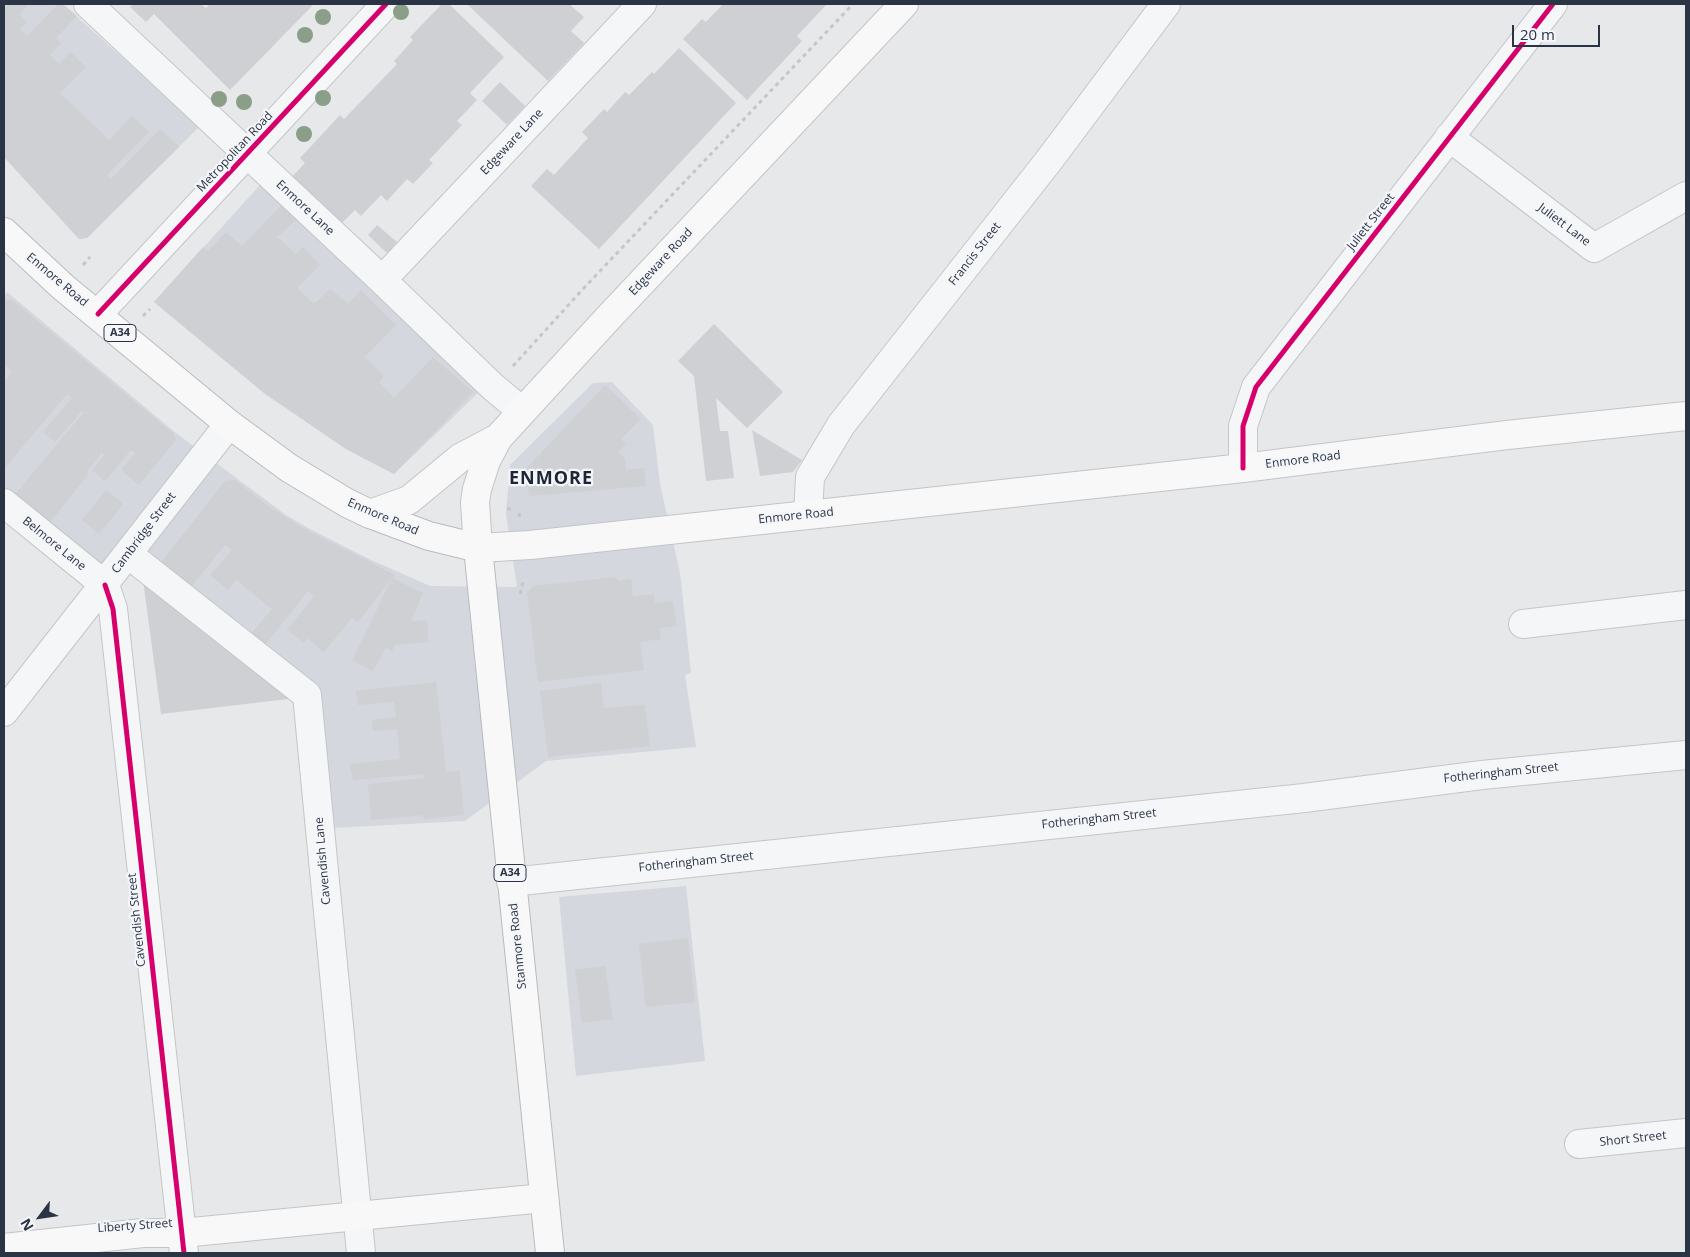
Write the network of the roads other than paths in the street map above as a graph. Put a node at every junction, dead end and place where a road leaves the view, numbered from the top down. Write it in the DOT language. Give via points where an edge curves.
graph roads {
  1 [pos="386,4"];
  2 [pos="642,4"];
  3 [pos="904,4"];
  4 [pos="1166,4"];
  5 [pos="1553,4"];
  6 [pos="100,8"];
  7 [pos="1449,137"];
  8 [pos="247,154"];
  9 [pos="1686,196"];
  10 [pos="7,242"];
  11 [pos="382,280"];
  12 [pos="98,314"];
  13 [pos="522,411"];
  14 [pos="1686,416"];
  15 [pos="229,424"];
  16 [pos="498,438"];
  17 [pos="1243,468"];
  18 [pos="4,503"];
  19 [pos="370,514"];
  20 [pos="808,514"];
  21 [pos="478,548"];
  22 [pos="128,554"];
  23 [pos="105,585"];
  24 [pos="1686,605"];
  25 [pos="1523,624"];
  26 [pos="4,712"];
  27 [pos="1686,755"];
  28 [pos="511,882"];
  29 [pos="1686,1133"];
  30 [pos="1579,1144"];
  31 [pos="544,1198"];
  32 [pos="358,1216"];
  33 [pos="183,1243"];
  34 [pos="4,1248"];
  35 [pos="361,1253"];
  36 [pos="550,1253"];
  1 -- 8 [label="street, Metropolitan Road"];
  2 -- 11 [label="street, Edgeware Lane"];
  3 -- 13 [label="main road, Edgeware Road"];
  4 -- 20 [label="street, Francis Street" via="1050,159 841,425 810,477"];
  5 -- 7 [label="street, Juliett Street"];
  6 -- 8 [label="street, Enmore Lane"];
  7 -- 9 [label="street, Juliett Lane" via="1594,248"];
  7 -- 17 [label="street, Juliett Street" via="1256,386 1243,426"];
  8 -- 11 [label="street, Enmore Lane"];
  8 -- 12 [label="street, Metropolitan Road"];
  10 -- 12 [label="main road, Enmore Road / A34"];
  11 -- 13 [label="street, Enmore Lane"];
  12 -- 15 [label="main road, Enmore Road / A34"];
  13 -- 16 [label="main road, Edgeware Road"];
  14 -- 17 [label="main road, Enmore Road"];
  15 -- 19 [label="main road, Enmore Road / A34" via="289,468"];
  15 -- 22 [label="street, Cambridge Street"];
  16 -- 19 [label="main road" via="460,458 409,500"];
  16 -- 21 [label="main road, Edgeware Road" via="477,488"];
  17 -- 20 [label="main road, Enmore Road"];
  18 -- 23 [label="street, Belmore Lane"];
  19 -- 21 [label="main road, Enmore Road / A34" via="429,536"];
  20 -- 21 [label="main road, Enmore Road"];
  21 -- 28 [label="main road, Stanmore Road / A34"];
  22 -- 23 [label="street, Cambridge Street"];
  22 -- 32 [label="street, Cavendish Lane" via="307,696"];
  23 -- 26 [label="street, Cambridge Street"];
  23 -- 33 [label="street, Cavendish Street" via="113,609"];
  24 -- 25 [label="street"];
  27 -- 28 [label="street, Fotheringham Street" via="1482,774 1294,799"];
  28 -- 31 [label="main road, Stanmore Road / A34"];
  29 -- 30 [label="street, Short Street"];
  31 -- 32 [label="main road, Liberty Street"];
  31 -- 36 [label="main road, Stanmore Road / A34"];
  32 -- 33 [label="main road, Liberty Street"];
  32 -- 35 [label="street, Cavendish Lane"];
  33 -- 34 [label="main road, Liberty Street" via="143,1233"];
}
